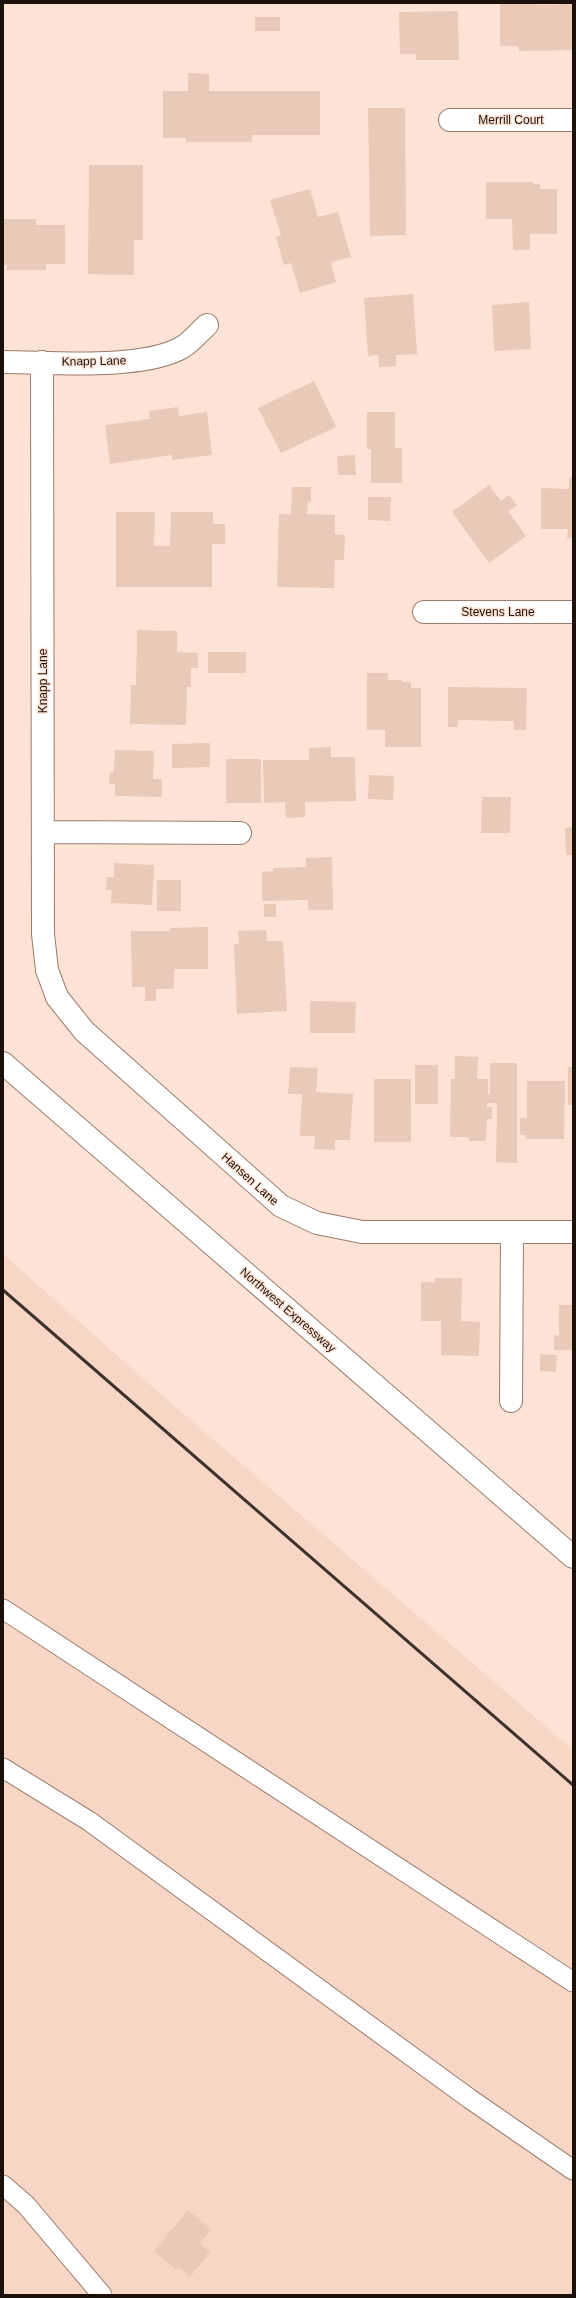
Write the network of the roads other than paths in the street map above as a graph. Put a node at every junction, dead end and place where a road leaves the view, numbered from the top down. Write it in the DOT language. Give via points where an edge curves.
graph roads {
  1 [pos="450,120"];
  2 [pos="573,120"];
  3 [pos="206,325"];
  4 [pos="3,362"];
  5 [pos="42,362"];
  6 [pos="424,612"];
  7 [pos="573,612"];
  8 [pos="43,832"];
  9 [pos="240,833"];
  10 [pos="57,997"];
  11 [pos="3,1064"];
  12 [pos="512,1232"];
  13 [pos="573,1232"];
  14 [pos="512,1401"];
  15 [pos="573,1557"];
  16 [pos="3,1609"];
  17 [pos="3,1768"];
  18 [pos="573,1982"];
  19 [pos="573,2170"];
  20 [pos="3,2185"];
  21 [pos="102,2295"];
  1 -- 2 [label="street, Merrill Court"];
  3 -- 5 [label="street, Knapp Lane" via="180,349 153,357 120,362"];
  4 -- 5 [label="street, Knapp Lane"];
  5 -- 8 [label="street, Knapp Lane"];
  6 -- 7 [label="street, Stevens Lane"];
  8 -- 9 [label="street"];
  8 -- 10 [label="street, Knapp Lane" via="43,934 47,970"];
  10 -- 12 [label="street, Hansen Lane" via="84,1031 282,1206 317,1223 362,1232"];
  11 -- 15 [label="street, Northwest Expressway"];
  12 -- 13 [label="street, Hansen Lane"];
  12 -- 14 [label="street"];
  16 -- 18 [label="lane"];
  17 -- 19 [label="lane" via="89,1821 470,2099"];
  20 -- 21 [label="lane" via="26,2205"];
}
